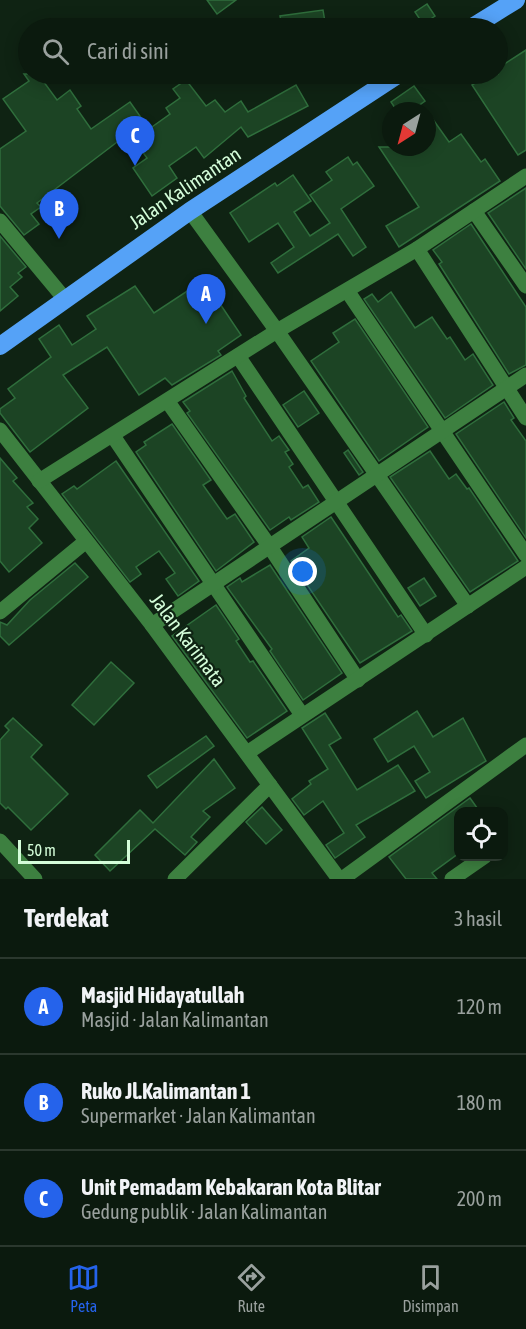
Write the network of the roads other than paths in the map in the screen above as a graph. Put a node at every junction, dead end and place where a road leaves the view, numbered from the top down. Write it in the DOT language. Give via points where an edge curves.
graph roads {
  1 [pos="516,0"];
  2 [pos="487,18"];
  3 [pos="384,84"];
  4 [pos="526,176"];
  5 [pos="190,211"];
  6 [pos="474,211"];
  7 [pos="0,221"];
  8 [pos="417,249"];
  9 [pos="526,286"];
  10 [pos="348,292"];
  11 [pos="64,298"];
  12 [pos="278,331"];
  13 [pos="0,346"];
  14 [pos="238,356"];
  15 [pos="526,375"];
  16 [pos="507,388"];
  17 [pos="168,402"];
  18 [pos="526,418"];
  19 [pos="0,430"];
  20 [pos="442,432"];
  21 [pos="113,436"];
  22 [pos="378,476"];
  23 [pos="39,482"];
  24 [pos="338,502"];
  25 [pos="85,542"];
  26 [pos="270,547"];
  27 [pos="526,555"];
  28 [pos="526,567"];
  29 [pos="214,585"];
  30 [pos="468,606"];
  31 [pos="0,612"];
  32 [pos="152,625"];
  33 [pos="426,635"];
  34 [pos="358,680"];
  35 [pos="302,715"];
  36 [pos="526,745"];
  37 [pos="246,753"];
  38 [pos="270,785"];
  39 [pos="0,841"];
  40 [pos="478,861"];
  41 [pos="34,879"];
  42 [pos="175,879"];
  43 [pos="340,879"];
  44 [pos="452,879"];
  1 -- 2 [label="highway"];
  3 -- 5 [label="highway, Jalan Kalimantan"];
  4 -- 6 [label="street"];
  5 -- 11 [label="highway, Jalan Kalimantan"];
  5 -- 12 [label="street"];
  6 -- 8 [label="street"];
  6 -- 9 [label="street"];
  7 -- 11 [label="street"];
  8 -- 10 [label="street"];
  8 -- 16 [label="street"];
  10 -- 12 [label="street"];
  10 -- 20 [label="street"];
  11 -- 13 [label="highway, Jalan Kalimantan"];
  12 -- 14 [label="street"];
  12 -- 22 [label="street"];
  14 -- 17 [label="street"];
  14 -- 24 [label="street"];
  15 -- 16 [label="street"];
  16 -- 18 [label="street"];
  16 -- 20 [label="street"];
  17 -- 21 [label="street"];
  17 -- 26 [label="street"];
  19 -- 23 [label="street, Jalan Karimata"];
  20 -- 22 [label="street"];
  20 -- 27 [label="street"];
  21 -- 23 [label="street"];
  21 -- 29 [label="street"];
  22 -- 24 [label="street"];
  22 -- 30 [label="street"];
  23 -- 25 [label="street, Jalan Karimata"];
  24 -- 26 [label="street"];
  24 -- 33 [label="street"];
  25 -- 31 [label="street"];
  25 -- 32 [label="street, Jalan Karimata"];
  26 -- 29 [label="street"];
  26 -- 34 [label="street"];
  28 -- 30 [label="street"];
  29 -- 32 [label="street"];
  29 -- 35 [label="street"];
  30 -- 33 [label="street"];
  32 -- 37 [label="street, Jalan Karimata"];
  33 -- 34 [label="street"];
  34 -- 35 [label="street"];
  35 -- 37 [label="street"];
  36 -- 43 [label="street"];
  37 -- 38 [label="street, Jalan Karimata"];
  38 -- 42 [label="street"];
  38 -- 43 [label="street, Jalan Karimata"];
  39 -- 41 [label="street"];
  40 -- 44 [label="street"];
}
